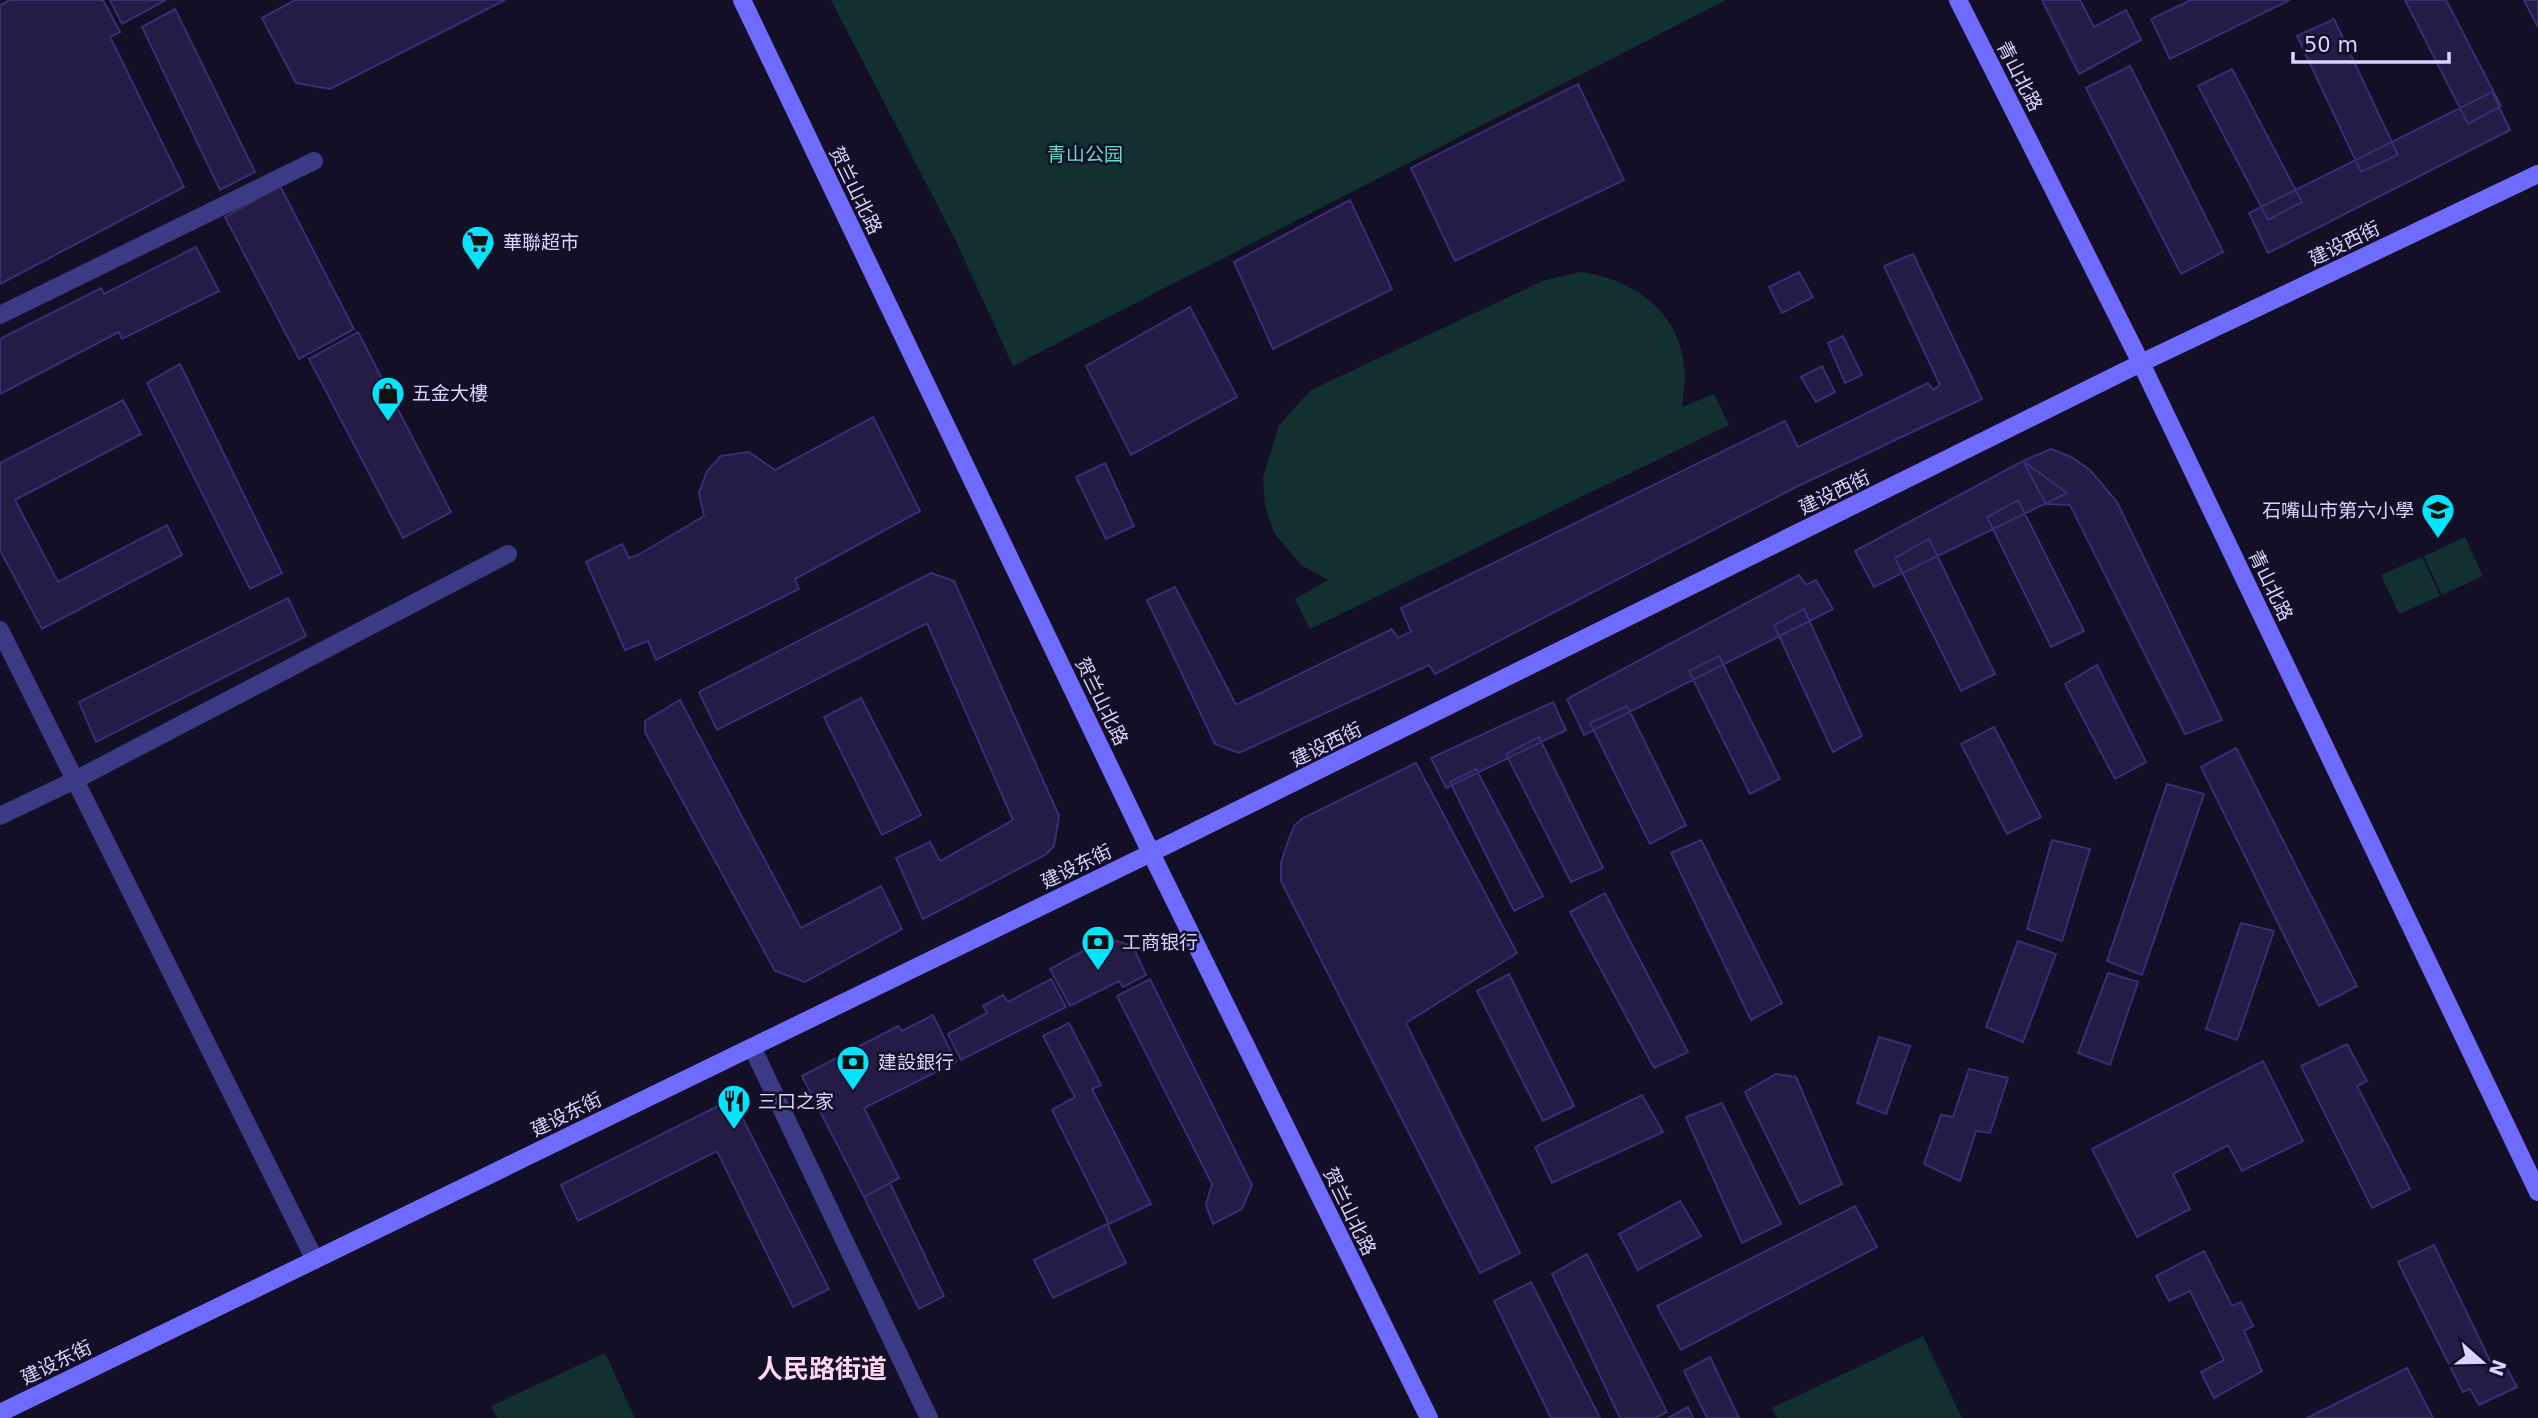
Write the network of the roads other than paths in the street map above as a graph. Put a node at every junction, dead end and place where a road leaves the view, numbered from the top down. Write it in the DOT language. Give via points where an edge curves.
graph roads {
  1 [pos="742,0"];
  2 [pos="1958,0"];
  3 [pos="314,161"];
  4 [pos="2538,174"];
  5 [pos="0,315"];
  6 [pos="2141,363"];
  7 [pos="508,554"];
  8 [pos="0,630"];
  9 [pos="75,780"];
  10 [pos="0,816"];
  11 [pos="1151,853"];
  12 [pos="752,1047"];
  13 [pos="2538,1192"];
  14 [pos="315,1260"];
  15 [pos="0,1413"];
  16 [pos="929,1418"];
  17 [pos="1429,1418"];
  1 -- 11 [label="main road, 贺兰山北路"];
  2 -- 6 [label="main road, 青山北路"];
  3 -- 5 [label="street"];
  4 -- 6 [label="main road, 建设西街"];
  6 -- 11 [label="main road, 建设西街"];
  6 -- 13 [label="main road, 青山北路"];
  7 -- 9 [label="street"];
  8 -- 9 [label="street"];
  9 -- 10 [label="street"];
  9 -- 14 [label="street"];
  11 -- 12 [label="main road, 建设东街"];
  11 -- 17 [label="main road, 贺兰山北路"];
  12 -- 14 [label="main road, 建设东街"];
  12 -- 16 [label="street"];
  14 -- 15 [label="main road, 建设东街"];
}
